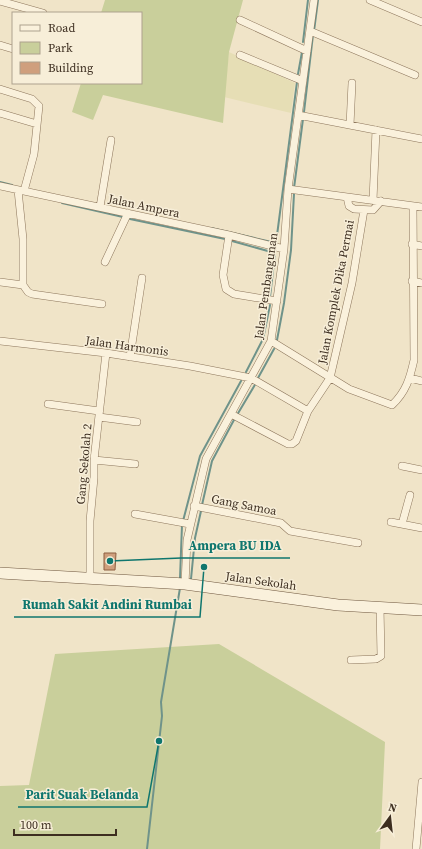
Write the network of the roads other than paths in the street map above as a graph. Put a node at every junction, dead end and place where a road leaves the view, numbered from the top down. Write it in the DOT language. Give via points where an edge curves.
graph roads {
  1 [pos="314,0"];
  2 [pos="370,0"];
  3 [pos="0,1"];
  4 [pos="39,12"];
  5 [pos="240,20"];
  6 [pos="422,22"];
  7 [pos="312,32"];
  8 [pos="0,45"];
  9 [pos="12,49"];
  10 [pos="307,50"];
  11 [pos="240,55"];
  12 [pos="415,75"];
  13 [pos="303,81"];
  14 [pos="352,83"];
  15 [pos="0,89"];
  16 [pos="0,113"];
  17 [pos="298,115"];
  18 [pos="37,124"];
  19 [pos="350,125"];
  20 [pos="376,130"];
  21 [pos="422,139"];
  22 [pos="111,140"];
  23 [pos="0,186"];
  24 [pos="288,189"];
  25 [pos="21,191"];
  26 [pos="348,197"];
  27 [pos="377,201"];
  28 [pos="413,206"];
  29 [pos="100,207"];
  30 [pos="422,207"];
  31 [pos="364,210"];
  32 [pos="128,214"];
  33 [pos="229,235"];
  34 [pos="412,244"];
  35 [pos="422,246"];
  36 [pos="284,249"];
  37 [pos="105,262"];
  38 [pos="142,278"];
  39 [pos="412,281"];
  40 [pos="0,282"];
  41 [pos="422,283"];
  42 [pos="23,285"];
  43 [pos="277,302"];
  44 [pos="102,304"];
  45 [pos="414,319"];
  46 [pos="422,321"];
  47 [pos="0,341"];
  48 [pos="271,341"];
  49 [pos="106,353"];
  50 [pos="130,357"];
  51 [pos="251,378"];
  52 [pos="330,378"];
  53 [pos="410,378"];
  54 [pos="422,381"];
  55 [pos="48,404"];
  56 [pos="308,411"];
  57 [pos="99,414"];
  58 [pos="231,414"];
  59 [pos="137,422"];
  60 [pos="94,460"];
  61 [pos="135,464"];
  62 [pos="402,466"];
  63 [pos="422,470"];
  64 [pos="410,495"];
  65 [pos="194,506"];
  66 [pos="135,514"];
  67 [pos="391,522"];
  68 [pos="190,524"];
  69 [pos="402,524"];
  70 [pos="422,528"];
  71 [pos="358,543"];
  72 [pos="0,573"];
  73 [pos="90,578"];
  74 [pos="185,584"];
  75 [pos="380,607"];
  76 [pos="422,610"];
  77 [pos="351,660"];
  78 [pos="422,782"];
  79 [pos="420,813"];
  80 [pos="416,849"];
  1 -- 7 [label="street, Jalan Pembangunan"];
  2 -- 6 [label="street"];
  3 -- 4 [label="street"];
  5 -- 10 [label="street"];
  7 -- 10 [label="street, Jalan Pembangunan"];
  7 -- 12 [label="street"];
  8 -- 9 [label="street"];
  10 -- 13 [label="street, Jalan Pembangunan"];
  11 -- 13 [label="street"];
  13 -- 17 [label="street, Jalan Pembangunan"];
  14 -- 19 [label="street"];
  15 -- 18 [label="street" via="32,99 39,106"];
  16 -- 18 [label="street"];
  17 -- 19 [label="street"];
  17 -- 24 [label="street, Jalan Pembangunan"];
  18 -- 25 [label="street" via="34,154"];
  19 -- 20 [label="street"];
  20 -- 21 [label="street"];
  20 -- 27 [label="street"];
  22 -- 29 [label="street"];
  23 -- 25 [label="street, Jalan Ampera"];
  24 -- 26 [label="street"];
  24 -- 36 [label="street, Jalan Pembangunan"];
  25 -- 29 [label="street, Jalan Ampera"];
  25 -- 42 [label="street"];
  26 -- 27 [label="street"];
  26 -- 31 [label="street" via="349,206"];
  27 -- 28 [label="street"];
  27 -- 31 [label="street" via="373,210"];
  28 -- 30 [label="street"];
  28 -- 34 [label="street"];
  29 -- 32 [label="street, Jalan Ampera"];
  31 -- 52 [label="street, Jalan Komplek Dika Permai" via="352,284"];
  32 -- 33 [label="street, Jalan Ampera"];
  32 -- 37 [label="street"];
  33 -- 36 [label="street, Jalan Ampera"];
  33 -- 43 [label="street" via="223,275 226,290 234,294"];
  34 -- 35 [label="street"];
  34 -- 39 [label="street"];
  36 -- 43 [label="street, Jalan Pembangunan"];
  38 -- 50 [label="street"];
  39 -- 41 [label="street"];
  39 -- 45 [label="street"];
  40 -- 42 [label="street"];
  42 -- 44 [label="street" via="32,294"];
  43 -- 48 [label="street, Jalan Pembangunan"];
  45 -- 46 [label="street"];
  45 -- 53 [label="street" via="414,360"];
  47 -- 49 [label="street, Jalan Harmonis"];
  48 -- 51 [label="street, Jalan Pembangunan"];
  48 -- 52 [label="street"];
  49 -- 50 [label="street, Jalan Harmonis"];
  49 -- 57 [label="street, Gang Sekolah 2"];
  50 -- 51 [label="street, Jalan Harmonis"];
  51 -- 56 [label="street, Jalan Harmonis"];
  51 -- 58 [label="street, Jalan Pembangunan"];
  52 -- 53 [label="street" via="348,389 392,405 404,392"];
  52 -- 56 [label="street, Jalan Komplek Dika Permai"];
  53 -- 54 [label="street"];
  55 -- 57 [label="street"];
  56 -- 58 [label="street, Jalan Komplek Dika Permai" via="296,441 292,444"];
  57 -- 59 [label="street"];
  57 -- 60 [label="street, Gang Sekolah 2"];
  58 -- 65 [label="street, Jalan Pembangunan" via="206,459"];
  60 -- 61 [label="street"];
  60 -- 73 [label="street, Gang Sekolah 2"];
  62 -- 63 [label="street"];
  64 -- 69 [label="street"];
  65 -- 68 [label="street, Jalan Pembangunan"];
  65 -- 71 [label="street, Gang Samoa" via="280,523 290,531"];
  66 -- 68 [label="street"];
  67 -- 69 [label="street"];
  68 -- 74 [label="street, Jalan Pembangunan"];
  69 -- 70 [label="street"];
  72 -- 73 [label="street, Jalan Sekolah"];
  73 -- 74 [label="street, Jalan Sekolah"];
  74 -- 75 [label="street, Jalan Sekolah" via="338,605"];
  75 -- 76 [label="street, Jalan Sekolah"];
  75 -- 77 [label="street" via="381,656 376,659"];
  78 -- 79 [label="street"];
  79 -- 80 [label="street"];
}
